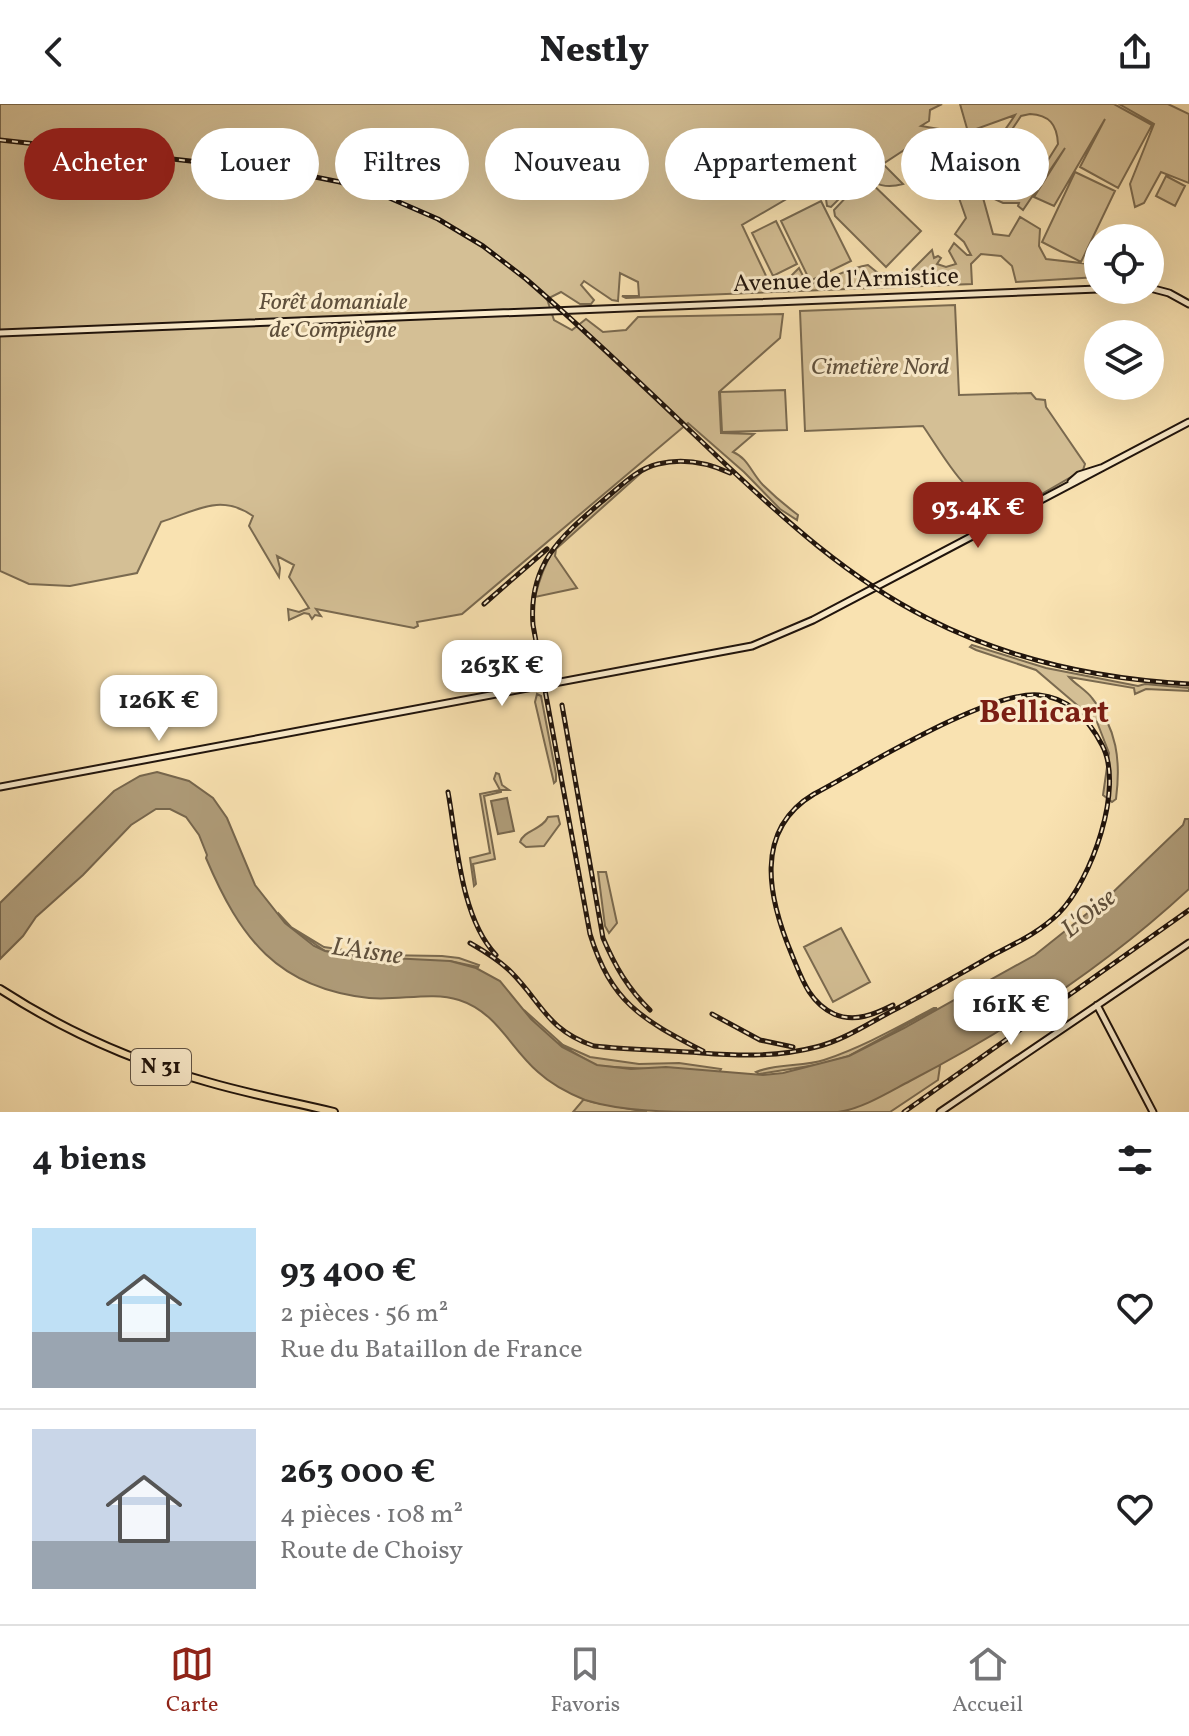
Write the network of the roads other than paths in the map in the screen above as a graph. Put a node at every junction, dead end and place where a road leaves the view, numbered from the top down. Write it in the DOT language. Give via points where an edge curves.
graph roads {
  1 [pos="1084,290"];
  2 [pos="1164,292"];
  3 [pos="1189,304"];
  4 [pos="0,333"];
  5 [pos="1189,422"];
  6 [pos="0,787"];
  7 [pos="1189,943"];
  8 [pos="0,989"];
  9 [pos="1097,1005"];
  10 [pos="334,1112"];
  11 [pos="940,1112"];
  12 [pos="1153,1112"];
  1 -- 4 [label="main road, Avenue de l'Armistice"];
  2 -- 3 [label="main road"];
  5 -- 6 [label="main road" via="752,646"];
  7 -- 9 [label="main road"];
  8 -- 10 [label="main road, N 31" via="96,1041 167,1069"];
  9 -- 11 [label="main road"];
  9 -- 12 [label="main road"];
}
